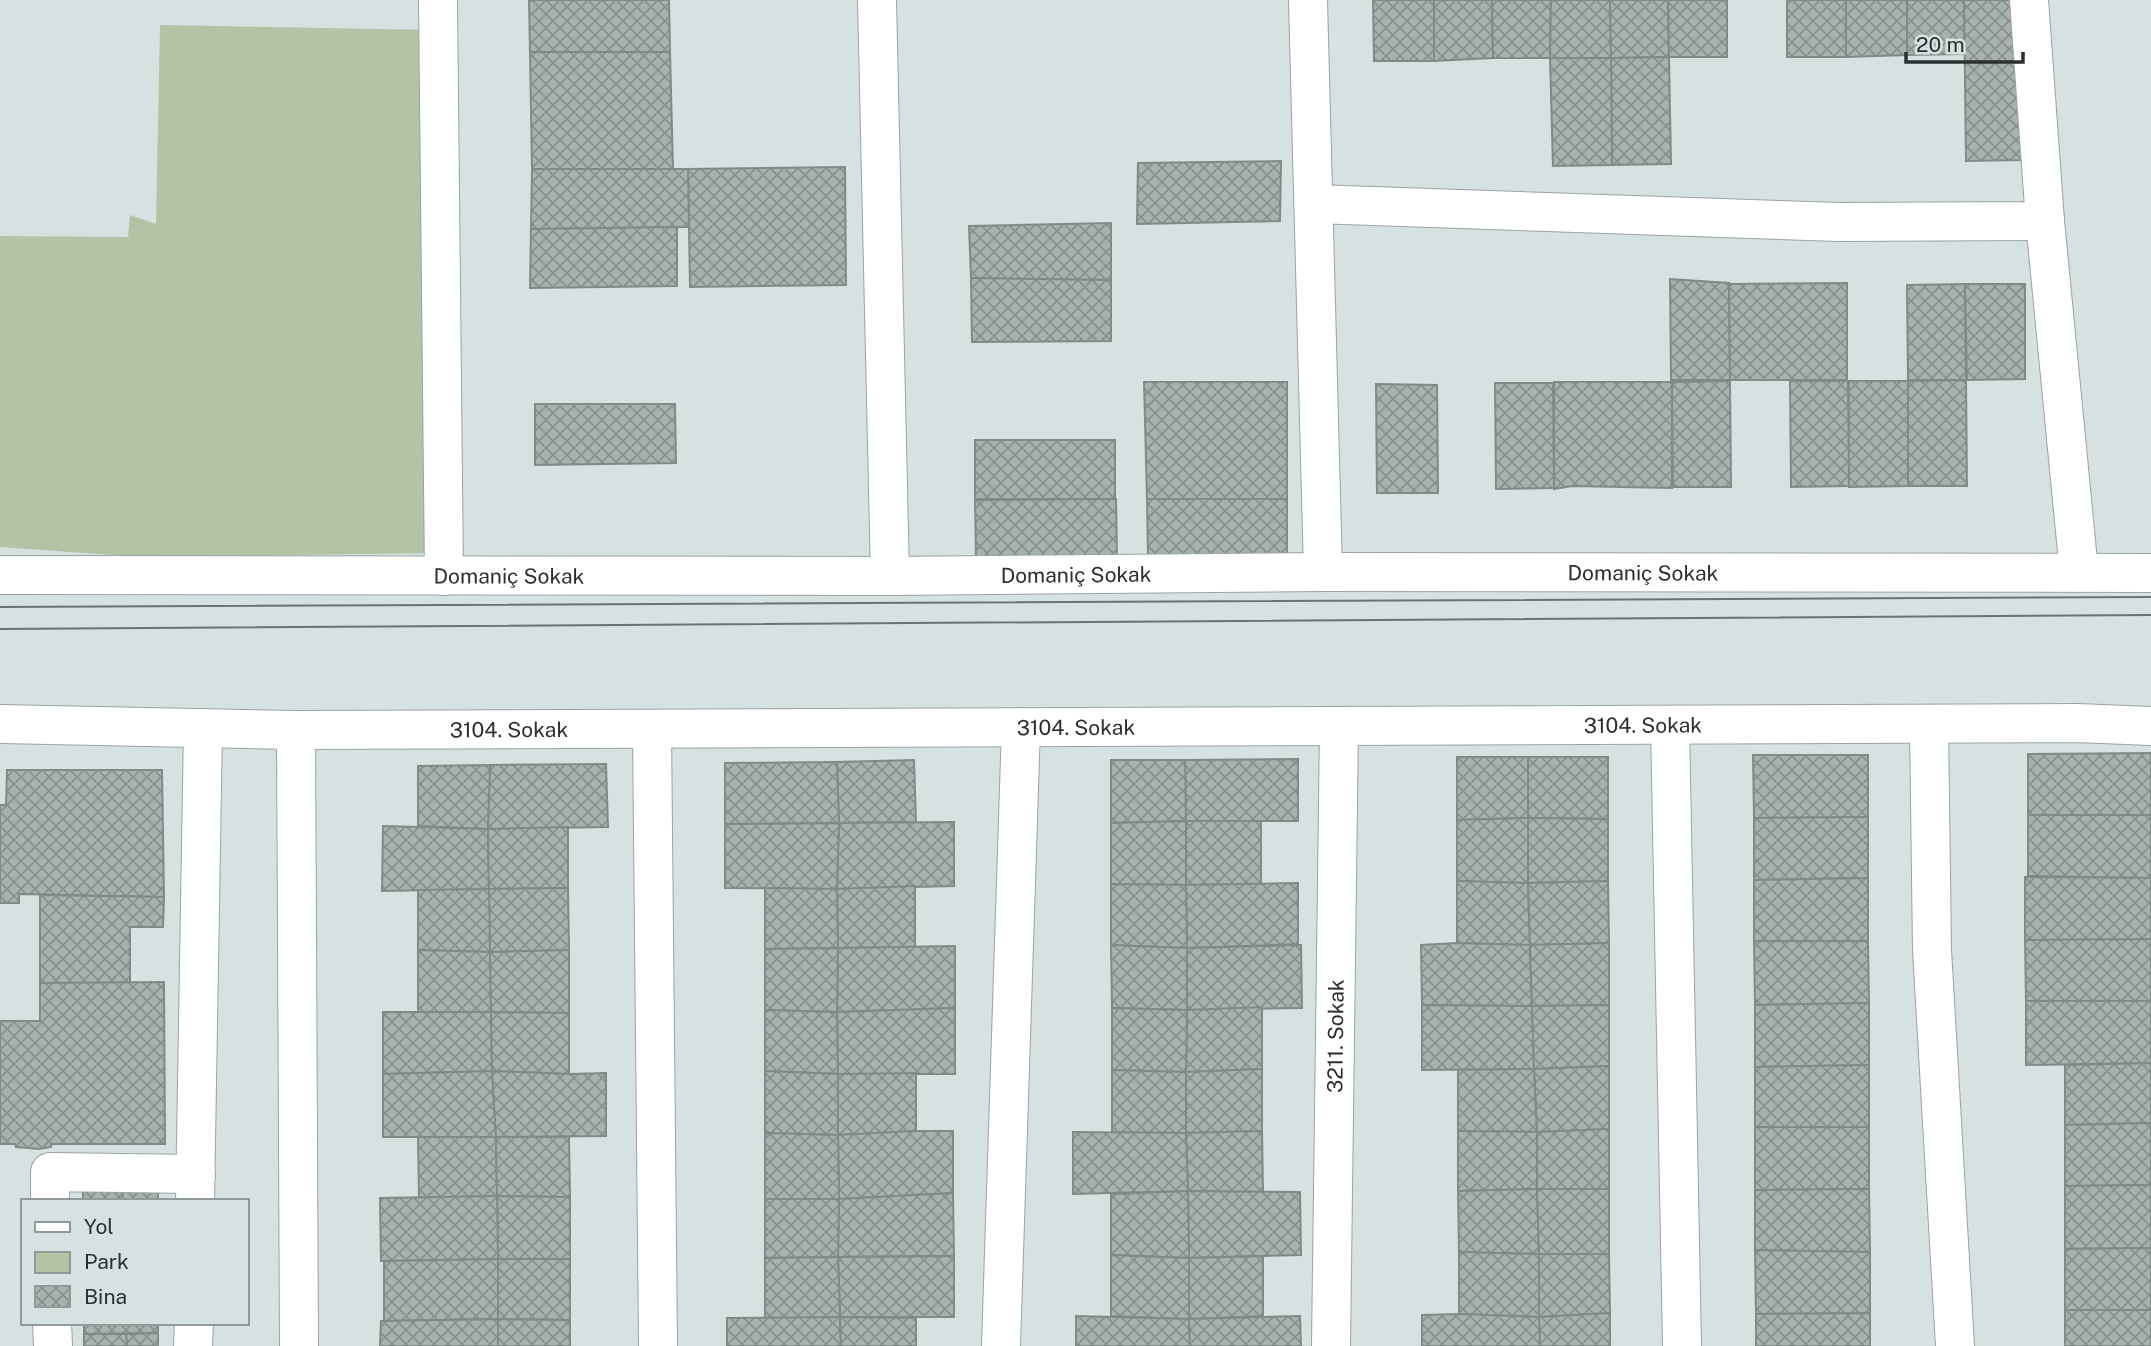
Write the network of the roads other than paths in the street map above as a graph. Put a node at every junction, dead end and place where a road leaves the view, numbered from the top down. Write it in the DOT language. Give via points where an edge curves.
graph roads {
  1 [pos="438,0"];
  2 [pos="877,0"];
  3 [pos="1308,0"];
  4 [pos="2029,0"];
  5 [pos="1314,204"];
  6 [pos="2045,220"];
  7 [pos="1323,572"];
  8 [pos="2079,572"];
  9 [pos="2151,573"];
  10 [pos="0,575"];
  11 [pos="444,576"];
  12 [pos="890,576"];
  13 [pos="0,724"];
  14 [pos="1929,724"];
  15 [pos="1670,725"];
  16 [pos="1339,726"];
  17 [pos="2151,726"];
  18 [pos="1021,727"];
  19 [pos="203,728"];
  20 [pos="652,729"];
  21 [pos="296,730"];
  22 [pos="196,1187"];
  23 [pos="50,1199"];
  24 [pos="52,1325"];
  25 [pos="194,1325"];
  26 [pos="52,1346"];
  27 [pos="193,1346"];
  28 [pos="299,1346"];
  29 [pos="658,1346"];
  30 [pos="1001,1346"];
  31 [pos="1331,1346"];
  32 [pos="1682,1346"];
  33 [pos="1955,1346"];
  1 -- 11 [label="street"];
  2 -- 12 [label="street"];
  3 -- 5 [label="street"];
  4 -- 6 [label="street"];
  5 -- 6 [label="street" via="1839,222"];
  5 -- 7 [label="street"];
  6 -- 8 [label="street"];
  7 -- 8 [label="street, Domaniç Sokak"];
  7 -- 12 [label="street, Domaniç Sokak"];
  8 -- 9 [label="street, Domaniç Sokak"];
  10 -- 11 [label="street, Domaniç Sokak"];
  11 -- 12 [label="street, Domaniç Sokak"];
  13 -- 19 [label="street, 3104. Sokak"];
  14 -- 15 [label="street, 3104. Sokak"];
  14 -- 17 [label="street, 3104. Sokak"];
  14 -- 33 [label="street" via="1932,950"];
  15 -- 16 [label="street, 3104. Sokak"];
  15 -- 32 [label="street"];
  16 -- 18 [label="street, 3104. Sokak"];
  16 -- 31 [label="street, 3211. Sokak"];
  18 -- 20 [label="street, 3104. Sokak"];
  18 -- 30 [label="street"];
  19 -- 21 [label="street, 3104. Sokak"];
  19 -- 22 [label="street"];
  20 -- 21 [label="street, 3104. Sokak"];
  20 -- 29 [label="street"];
  21 -- 28 [label="street"];
  22 -- 23 [label="street" via="50,1172"];
  24 -- 26 [label="street"];
  25 -- 27 [label="street"];
}
